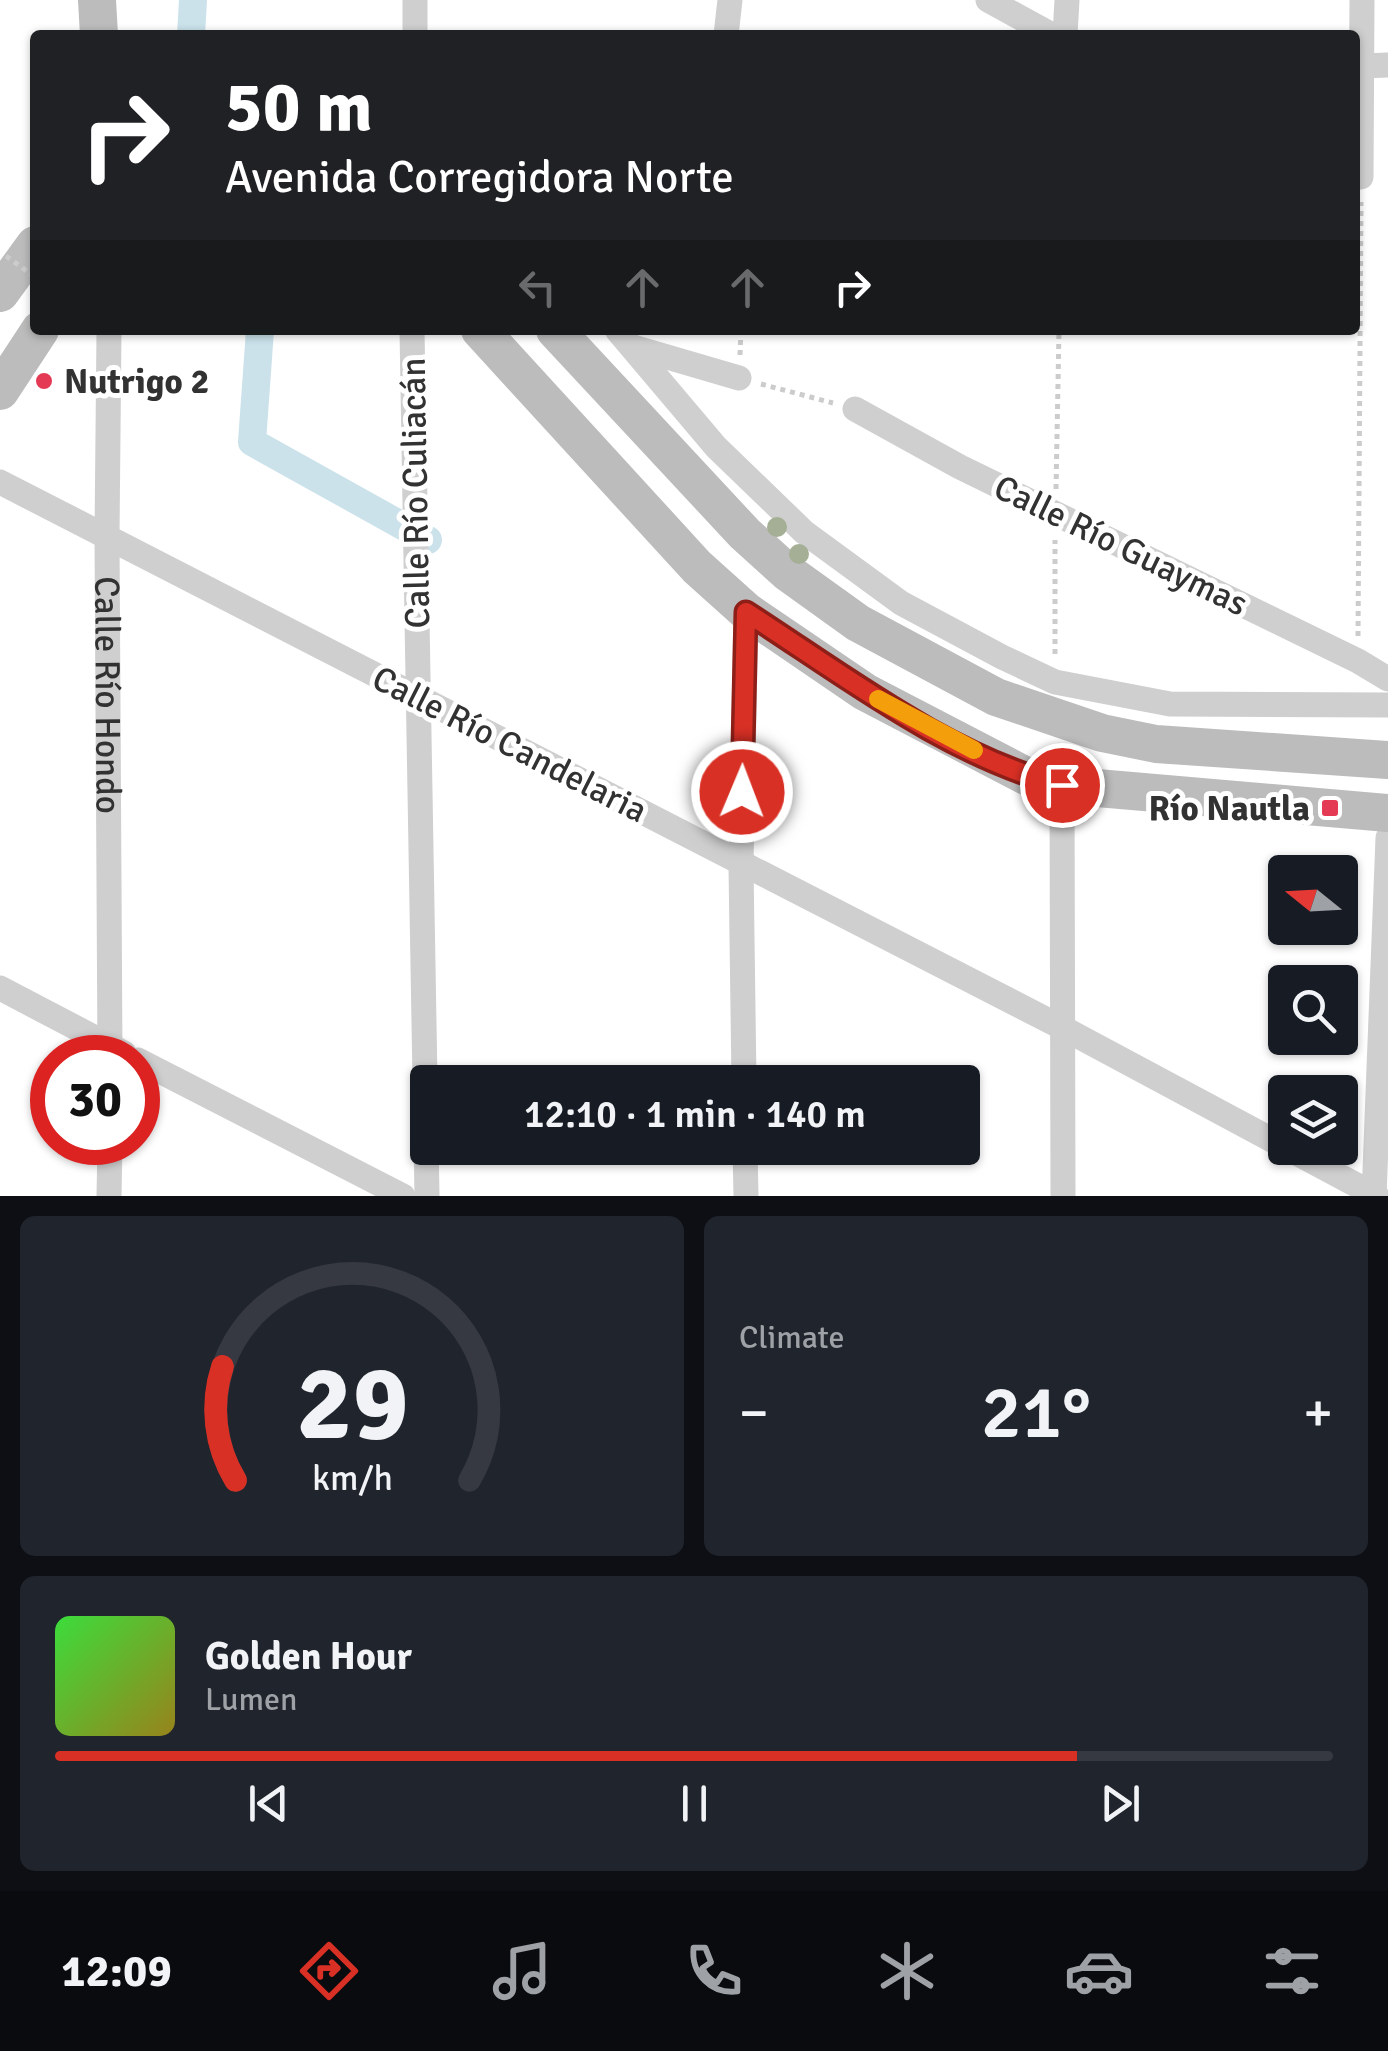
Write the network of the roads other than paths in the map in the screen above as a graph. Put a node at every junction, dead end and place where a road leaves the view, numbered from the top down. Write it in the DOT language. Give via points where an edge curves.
graph roads {
  1 [pos="415,0"];
  2 [pos="730,0"];
  3 [pos="988,0"];
  4 [pos="1067,0"];
  5 [pos="1362,0"];
  6 [pos="415,30"];
  7 [pos="727,30"];
  8 [pos="1043,30"];
  9 [pos="1065,30"];
  10 [pos="1375,66"];
  11 [pos="1360,163"];
  12 [pos="37,335"];
  13 [pos="109,335"];
  14 [pos="412,335"];
  15 [pos="485,335"];
  16 [pos="559,335"];
  17 [pos="625,338"];
  18 [pos="739,378"];
  19 [pos="0,391"];
  20 [pos="855,409"];
  21 [pos="0,482"];
  22 [pos="804,532"];
  23 [pos="107,536"];
  24 [pos="758,546"];
  25 [pos="901,603"];
  26 [pos="746,612"];
  27 [pos="899,645"];
  28 [pos="1388,679"];
  29 [pos="418,697"];
  30 [pos="1388,705"];
  31 [pos="1388,760"];
  32 [pos="1062,785"];
  33 [pos="1388,812"];
  34 [pos="1388,838"];
  35 [pos="741,865"];
  36 [pos="0,988"];
  37 [pos="1061,1026"];
  38 [pos="86,1035"];
  39 [pos="122,1035"];
  40 [pos="744,1065"];
  41 [pos="160,1074"];
  42 [pos="1268,1137"];
  43 [pos="110,1165"];
  44 [pos="745,1165"];
  45 [pos="1319,1165"];
  46 [pos="109,1196"];
  47 [pos="403,1196"];
  48 [pos="428,1196"];
  49 [pos="746,1196"];
  50 [pos="1063,1196"];
  51 [pos="1375,1196"];
  1 -- 6 [label="street"];
  2 -- 7 [label="street"];
  3 -- 8 [label="street"];
  4 -- 9 [label="street"];
  5 -- 10 [label="street"];
  10 -- 11 [label="street"];
  12 -- 19 [label="main road"];
  13 -- 23 [label="street, Calle Río Hondo"];
  14 -- 29 [label="street, Calle Río Culiacán"];
  15 -- 26 [label="main road" via="697,568"];
  16 -- 24 [label="main road"];
  17 -- 18 [label="street"];
  17 -- 22 [label="street" via="716,447"];
  20 -- 28 [label="street, Calle Río Guaymas"];
  21 -- 23 [label="street, Calle Río Candelaria"];
  22 -- 24 [label="street"];
  22 -- 25 [label="street"];
  23 -- 29 [label="street, Calle Río Candelaria"];
  23 -- 39 [label="street, Calle Río Hondo"];
  24 -- 27 [label="main road" via="816,596"];
  25 -- 27 [label="street"];
  25 -- 30 [label="street" via="1055,682 1170,704"];
  26 -- 32 [label="main road" via="865,692 1028,777"];
  26 -- 35 [label="street"];
  27 -- 31 [label="main road" via="996,696 1102,733 1156,744"];
  29 -- 35 [label="street, Calle Río Candelaria"];
  29 -- 48 [label="street, Calle Río Culiacán"];
  32 -- 33 [label="main road"];
  32 -- 37 [label="street"];
  34 -- 51 [label="street"];
  35 -- 37 [label="street, Calle Río Candelaria"];
  35 -- 40 [label="street"];
  36 -- 38 [label="street"];
  37 -- 42 [label="street, Calle Río Candelaria"];
  37 -- 50 [label="street"];
  41 -- 47 [label="street"];
  43 -- 46 [label="street"];
  44 -- 49 [label="street"];
  45 -- 51 [label="street, Calle Río Candelaria"];
}
